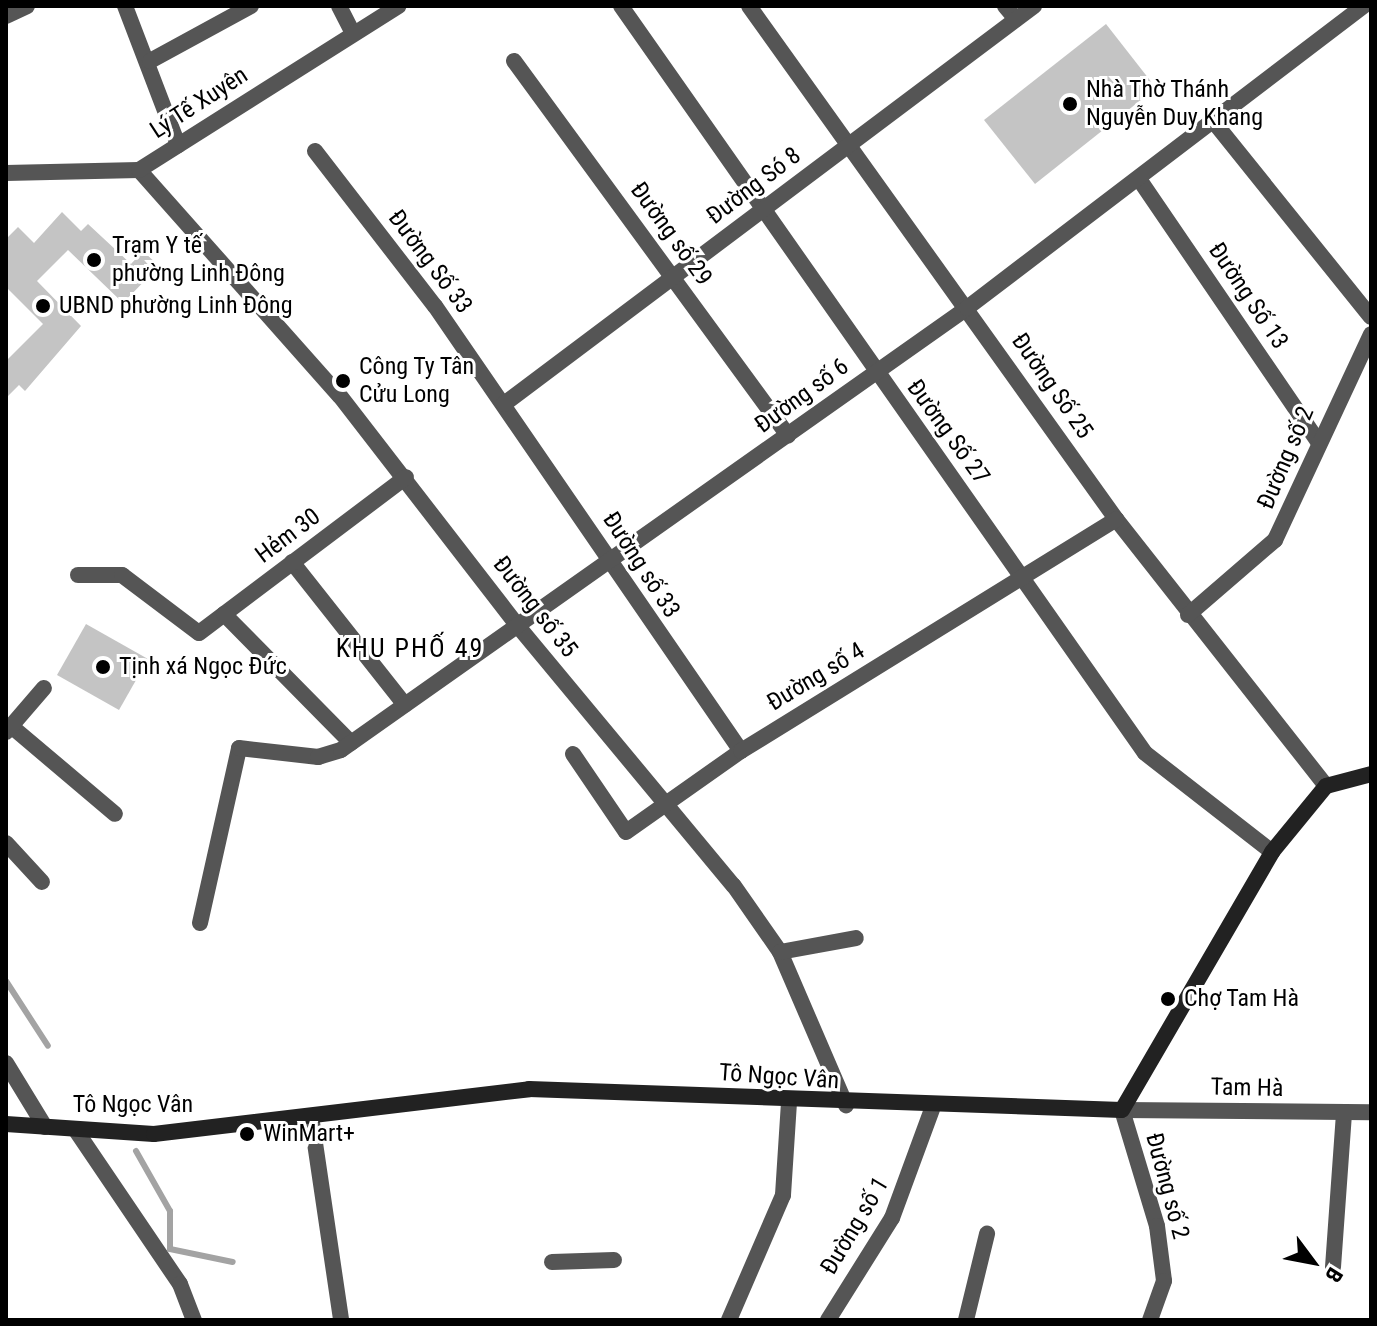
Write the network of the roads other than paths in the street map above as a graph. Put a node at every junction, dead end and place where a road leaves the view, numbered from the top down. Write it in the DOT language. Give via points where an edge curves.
graph roads {
  1 [pos="27,6"];
  2 [pos="125,6"];
  3 [pos="251,6"];
  4 [pos="339,6"];
  5 [pos="398,6"];
  6 [pos="621,6"];
  7 [pos="749,6"];
  8 [pos="1034,6"];
  9 [pos="1364,6"];
  10 [pos="1011,13"];
  11 [pos="6,16"];
  12 [pos="353,33"];
  13 [pos="150,61"];
  14 [pos="514,61"];
  15 [pos="1214,122"];
  16 [pos="178,145"];
  17 [pos="848,146"];
  18 [pos="315,151"];
  19 [pos="139,170"];
  20 [pos="6,173"];
  21 [pos="1139,179"];
  22 [pos="760,212"];
  23 [pos="673,276"];
  24 [pos="967,308"];
  25 [pos="1371,317"];
  26 [pos="1370,339"];
  27 [pos="875,373"];
  28 [pos="504,404"];
  29 [pos="788,436"];
  30 [pos="1318,441"];
  31 [pos="406,477"];
  32 [pos="1116,519"];
  33 [pos="612,560"];
  34 [pos="292,562"];
  35 [pos="78,575"];
  36 [pos="1022,577"];
  37 [pos="224,614"];
  38 [pos="1188,615"];
  39 [pos="517,625"];
  40 [pos="44,688"];
  41 [pos="405,705"];
  42 [pos="8,729"];
  43 [pos="351,743"];
  44 [pos="741,751"];
  45 [pos="573,754"];
  46 [pos="1371,774"];
  47 [pos="1326,786"];
  48 [pos="667,807"];
  49 [pos="115,814"];
  50 [pos="6,843"];
  51 [pos="1272,852"];
  52 [pos="42,882"];
  53 [pos="200,923"];
  54 [pos="856,938"];
  55 [pos="780,952"];
  56 [pos="6,1063"];
  57 [pos="789,1101"];
  58 [pos="846,1105"];
  59 [pos="932,1109"];
  60 [pos="1122,1110"];
  61 [pos="1371,1112"];
  62 [pos="1344,1113"];
  63 [pos="311,1116"];
  64 [pos="6,1124"];
  65 [pos="45,1127"];
  66 [pos="75,1129"];
  67 [pos="987,1234"];
  68 [pos="614,1260"];
  69 [pos="552,1262"];
  70 [pos="1333,1267"];
  71 [pos="194,1320"];
  72 [pos="341,1320"];
  73 [pos="729,1320"];
  74 [pos="828,1320"];
  75 [pos="966,1320"];
  76 [pos="1150,1320"];
  1 -- 11 [label="street"];
  2 -- 13 [label="street"];
  3 -- 13 [label="street"];
  4 -- 12 [label="street"];
  5 -- 12 [label="street, Lý Tế Xuyên"];
  6 -- 22 [label="street, Đường Số 27"];
  7 -- 17 [label="street, Đường Số 25"];
  8 -- 10 [label="street, Đường Só 8"];
  9 -- 15 [label="street, Đường số 6"];
  10 -- 17 [label="street, Đường Só 8"];
  12 -- 16 [label="street, Lý Tế Xuyên"];
  13 -- 16 [label="street"];
  14 -- 23 [label="street, Đường số 29"];
  15 -- 21 [label="street, Đường số 6"];
  15 -- 25 [label="street"];
  16 -- 19 [label="street, Lý Tế Xuyên"];
  17 -- 22 [label="street, Đường Só 8"];
  17 -- 24 [label="street, Đường Số 25"];
  18 -- 28 [label="street, Đường Số 33"];
  19 -- 20 [label="street, Lý Tế Xuyên"];
  19 -- 31 [label="street, Đường số 35"];
  21 -- 24 [label="street, Đường số 6"];
  21 -- 30 [label="street, Đường Số 13"];
  22 -- 23 [label="street, Đường Só 8"];
  22 -- 27 [label="street, Đường Số 27"];
  23 -- 28 [label="street, Đường Só 8"];
  23 -- 29 [label="street, Đường số 29"];
  24 -- 27 [label="street, Đường số 6"];
  24 -- 32 [label="street, Đường Số 25"];
  26 -- 30 [label="street, Đường số 2"];
  27 -- 29 [label="street, Đường số 6"];
  27 -- 36 [label="street, Đường Số 27"];
  28 -- 33 [label="street, Đường số 33"];
  29 -- 33 [label="street, Đường số 6"];
  30 -- 38 [label="street, Đường số 2" via="1275,540"];
  31 -- 34 [label="street, Hẻm 30"];
  31 -- 39 [label="street, Đường số 35"];
  32 -- 36 [label="street, Đường số 4"];
  32 -- 38 [label="street, Đường Số 25"];
  33 -- 39 [label="street, Đường số 6"];
  33 -- 44 [label="street, Đường số 33"];
  34 -- 37 [label="street, Hẻm 30"];
  34 -- 41 [label="street"];
  35 -- 37 [label="street, Hẻm 30" via="122,575 199,633"];
  36 -- 44 [label="street, Đường số 4"];
  36 -- 51 [label="street, Đường Số 27" via="1145,753"];
  37 -- 43 [label="street"];
  38 -- 47 [label="street, Đường Số 25"];
  39 -- 41 [label="street, Đường số 6"];
  39 -- 48 [label="street, Đường số 35"];
  40 -- 42 [label="street"];
  41 -- 43 [label="street, Đường số 6"];
  42 -- 49 [label="street"];
  43 -- 53 [label="street, Đường số 6" via="318,757 239,748"];
  44 -- 48 [label="street, Đường số 4"];
  45 -- 48 [label="street, Đường số 4" via="626,832"];
  46 -- 47 [label="main road"];
  47 -- 51 [label="main road"];
  48 -- 55 [label="street, Đường số 35"];
  50 -- 52 [label="street"];
  51 -- 60 [label="main road"];
  54 -- 55 [label="street"];
  55 -- 58 [label="street, Đường số 35"];
  56 -- 65 [label="street"];
  57 -- 58 [label="main road, Tô Ngọc Vân"];
  57 -- 63 [label="main road, Tô Ngọc Vân" via="529,1089"];
  57 -- 73 [label="street" via="783,1195"];
  58 -- 59 [label="main road, Tô Ngọc Vân"];
  59 -- 60 [label="main road, Tô Ngọc Vân"];
  59 -- 74 [label="street, Đường số 1" via="892,1218"];
  60 -- 62 [label="street, Tam Hà"];
  60 -- 76 [label="street, Đường số 2" via="1157,1226 1164,1281"];
  61 -- 62 [label="street, Tam Hà"];
  62 -- 70 [label="street"];
  63 -- 66 [label="main road, Tô Ngọc Vân" via="154,1134"];
  63 -- 72 [label="street"];
  64 -- 65 [label="main road, Tô Ngọc Vân"];
  65 -- 66 [label="main road, Tô Ngọc Vân"];
  66 -- 71 [label="street" via="180,1284"];
  67 -- 75 [label="street"];
  68 -- 69 [label="street"];
}
